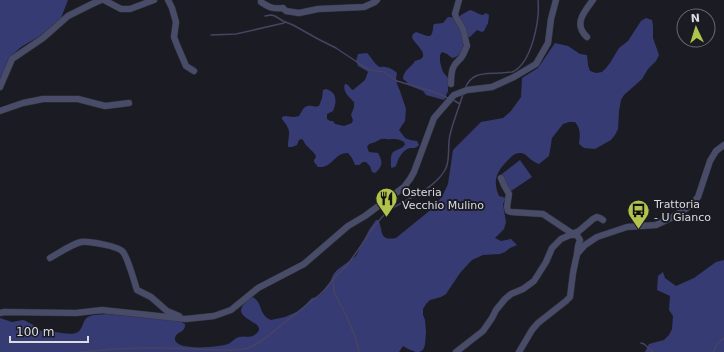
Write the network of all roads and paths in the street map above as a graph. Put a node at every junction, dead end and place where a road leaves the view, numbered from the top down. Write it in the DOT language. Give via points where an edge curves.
graph roads {
  1 [pos="102,0"];
  2 [pos="154,0"];
  3 [pos="168,0"];
  4 [pos="261,0"];
  5 [pos="377,0"];
  6 [pos="459,0"];
  7 [pos="556,0"];
  8 [pos="593,0"];
  9 [pos="588,37"];
  10 [pos="194,71"];
  11 [pos="450,84"];
  12 [pos="0,87"];
  13 [pos="129,103"];
  14 [pos="0,111"];
  15 [pos="724,145"];
  16 [pos="502,178"];
  17 [pos="603,220"];
  18 [pos="572,234"];
  19 [pos="577,254"];
  20 [pos="50,258"];
  21 [pos="0,313"];
  22 [pos="186,319"];
  23 [pos="456,352"];
  24 [pos="519,352"];
  1 -- 2 [label="street" via="121,9 130,9"];
  1 -- 12 [label="street" via="68,16 43,38 12,59"];
  3 -- 10 [label="street" via="176,22 174,37 186,66"];
  4 -- 5 [label="street" via="274,9 283,8 299,13 318,9 364,7"];
  6 -- 11 [label="street" via="455,14 463,29 467,46 453,67"];
  7 -- 22 [label="street" via="548,43 536,64 492,87 467,90 454,95 434,118 410,179 404,187 348,226 304,264 258,288 231,310 214,316"];
  8 -- 9 [label="street" via="580,22"];
  13 -- 14 [label="street" via="105,106 78,99 43,99 23,102"];
  15 -- 19 [label="street" via="716,151 710,161 698,197 690,206 656,225 627,227 597,237"];
  16 -- 18 [label="street" via="509,194 508,211 543,214"];
  17 -- 18 [label="street" via="597,217"];
  18 -- 19 [label="street" via="580,240"];
  18 -- 23 [label="street" via="561,239 552,248 534,281 505,299 483,331"];
  19 -- 24 [label="street" via="570,297 538,323"];
  20 -- 22 [label="street" via="82,242 120,248 124,252 137,290 151,297 167,311"];
  21 -- 22 [label="street" via="76,313 102,310"];
}
